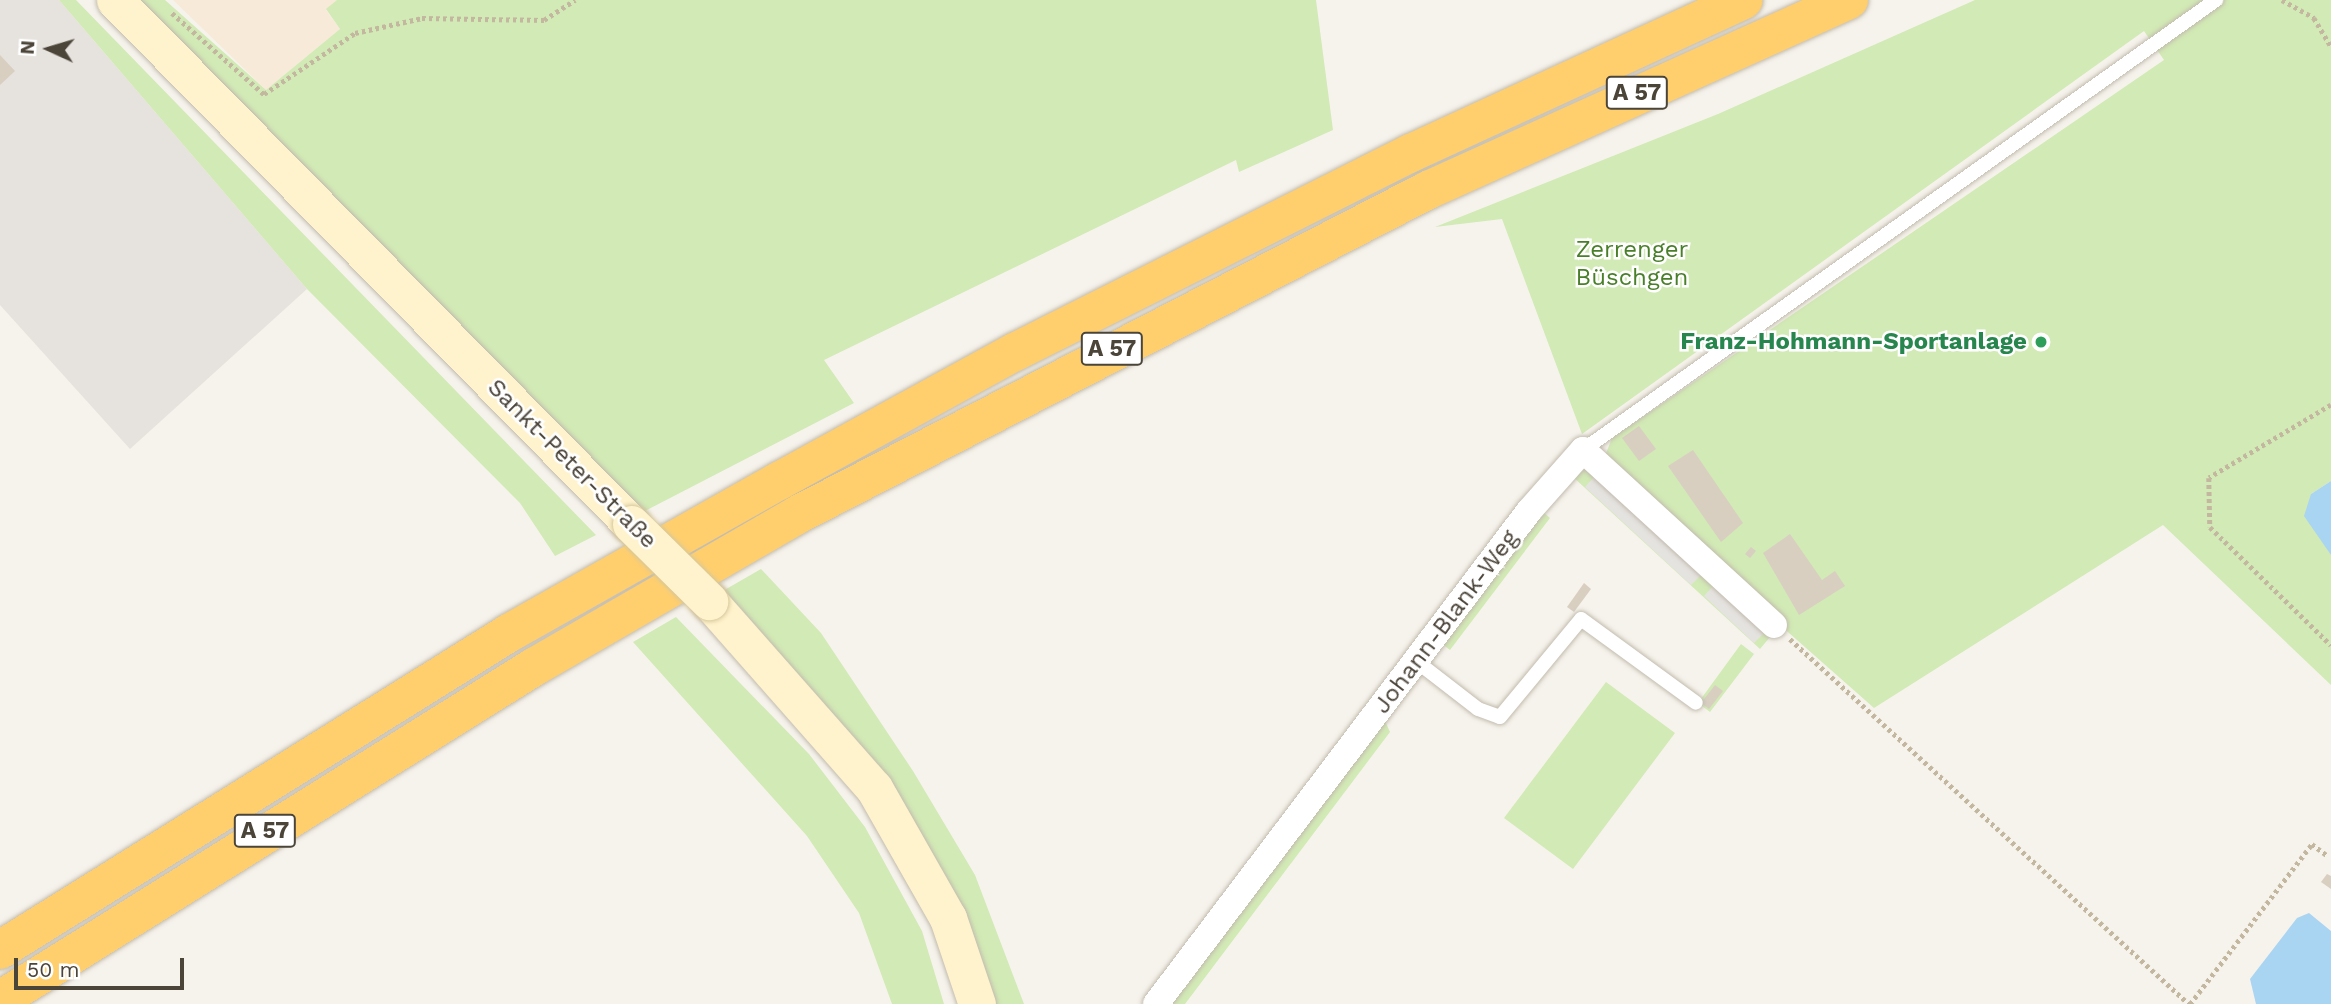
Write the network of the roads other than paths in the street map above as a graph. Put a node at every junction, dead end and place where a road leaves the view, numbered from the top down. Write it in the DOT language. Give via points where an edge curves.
graph roads {
  1 [pos="115,0"];
  2 [pos="1849,0"];
  3 [pos="2216,0"];
  4 [pos="1737,2"];
  5 [pos="1583,450"];
  6 [pos="1774,625"];
  7 [pos="1416,661"];
  8 [pos="1696,703"];
  9 [pos="0,950"];
  10 [pos="971,994"];
  11 [pos="0,1000"];
  12 [pos="1156,1004"];
  1 -- 10 [label="street, Sankt-Peter-Straße, bridge" via="709,601 874,789 918,855"];
  2 -- 11 [label="highway, A 57" via="1428,190 799,514 534,667"];
  3 -- 5 [label="lane"];
  4 -- 9 [label="highway, A 57" via="1411,153 1015,352 802,468 509,633"];
  5 -- 6 [label="street"];
  5 -- 7 [label="street, Johann-Blank-Weg"];
  7 -- 8 [label="lane" via="1478,709 1500,717 1581,619"];
  7 -- 12 [label="street, Johann-Blank-Weg"];
}
